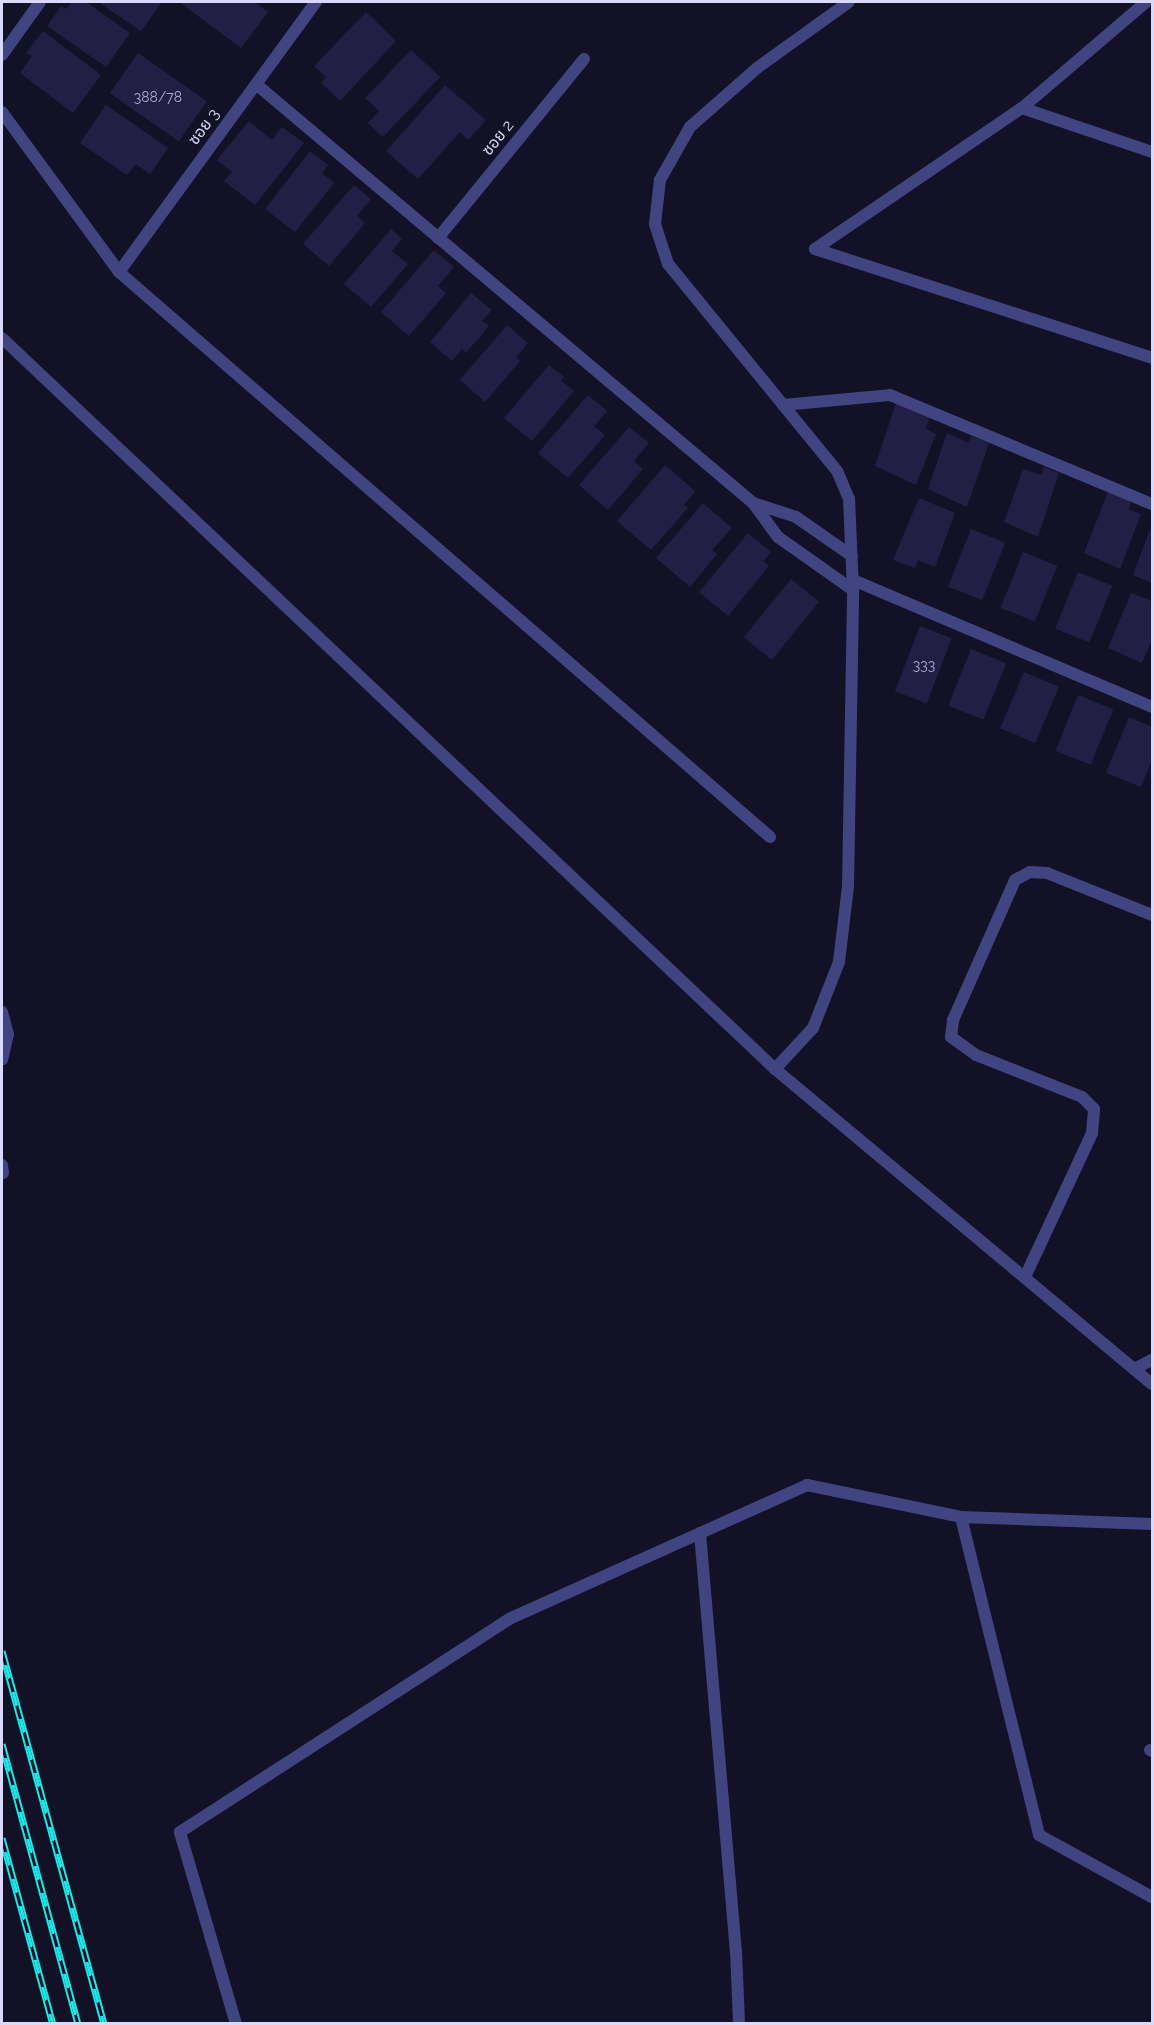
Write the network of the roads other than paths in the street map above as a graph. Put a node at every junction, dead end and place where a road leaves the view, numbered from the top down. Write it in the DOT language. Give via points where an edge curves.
graph roads {
  1 [pos="40,2"];
  2 [pos="316,2"];
  3 [pos="848,2"];
  4 [pos="1146,2"];
  5 [pos="2,55"];
  6 [pos="584,59"];
  7 [pos="256,84"];
  8 [pos="1022,108"];
  9 [pos="2,112"];
  10 [pos="1152,152"];
  11 [pos="438,238"];
  12 [pos="118,272"];
  13 [pos="2,338"];
  14 [pos="1152,357"];
  15 [pos="783,405"];
  16 [pos="753,503"];
  17 [pos="1152,504"];
  18 [pos="852,556"];
  19 [pos="853,585"];
  20 [pos="1152,707"];
  21 [pos="770,837"];
  22 [pos="1152,915"];
  23 [pos="2,1012"];
  24 [pos="2,1059"];
  25 [pos="775,1069"];
  26 [pos="1025,1277"];
  27 [pos="1152,1359"];
  28 [pos="1134,1368"];
  29 [pos="1152,1384"];
  30 [pos="961,1517"];
  31 [pos="1152,1524"];
  32 [pos="700,1533"];
  33 [pos="1152,1897"];
  34 [pos="236,2024"];
  35 [pos="739,2024"];
  1 -- 5 [label="street"];
  2 -- 7 [label="street, ซอย 3"];
  3 -- 15 [label="street" via="757,68 690,127 660,180 655,224 668,264"];
  4 -- 8 [label="street"];
  6 -- 11 [label="street, ซอย 2"];
  7 -- 11 [label="street"];
  7 -- 12 [label="street, ซอย 3"];
  8 -- 10 [label="street"];
  8 -- 14 [label="street" via="815,249"];
  9 -- 12 [label="street"];
  11 -- 16 [label="street"];
  12 -- 21 [label="street"];
  13 -- 25 [label="street"];
  15 -- 17 [label="street" via="890,395"];
  15 -- 18 [label="street" via="837,471 849,499"];
  16 -- 18 [label="street" via="796,517"];
  16 -- 19 [label="street" via="778,537"];
  18 -- 19 [label="street"];
  19 -- 20 [label="street"];
  19 -- 25 [label="street" via="848,886 838,962 813,1028"];
  22 -- 26 [label="street" via="1047,873 1030,872 1015,880 953,1020 951,1037 976,1055 1083,1097 1094,1109 1092,1133"];
  23 -- 24 [label="street" via="8,1034"];
  25 -- 26 [label="street"];
  26 -- 28 [label="street"];
  27 -- 28 [label="street"];
  28 -- 29 [label="street"];
  30 -- 31 [label="street"];
  30 -- 32 [label="street" via="807,1485"];
  30 -- 33 [label="street" via="1039,1835"];
  32 -- 34 [label="street" via="509,1619 180,1832"];
  32 -- 35 [label="street"];
}
